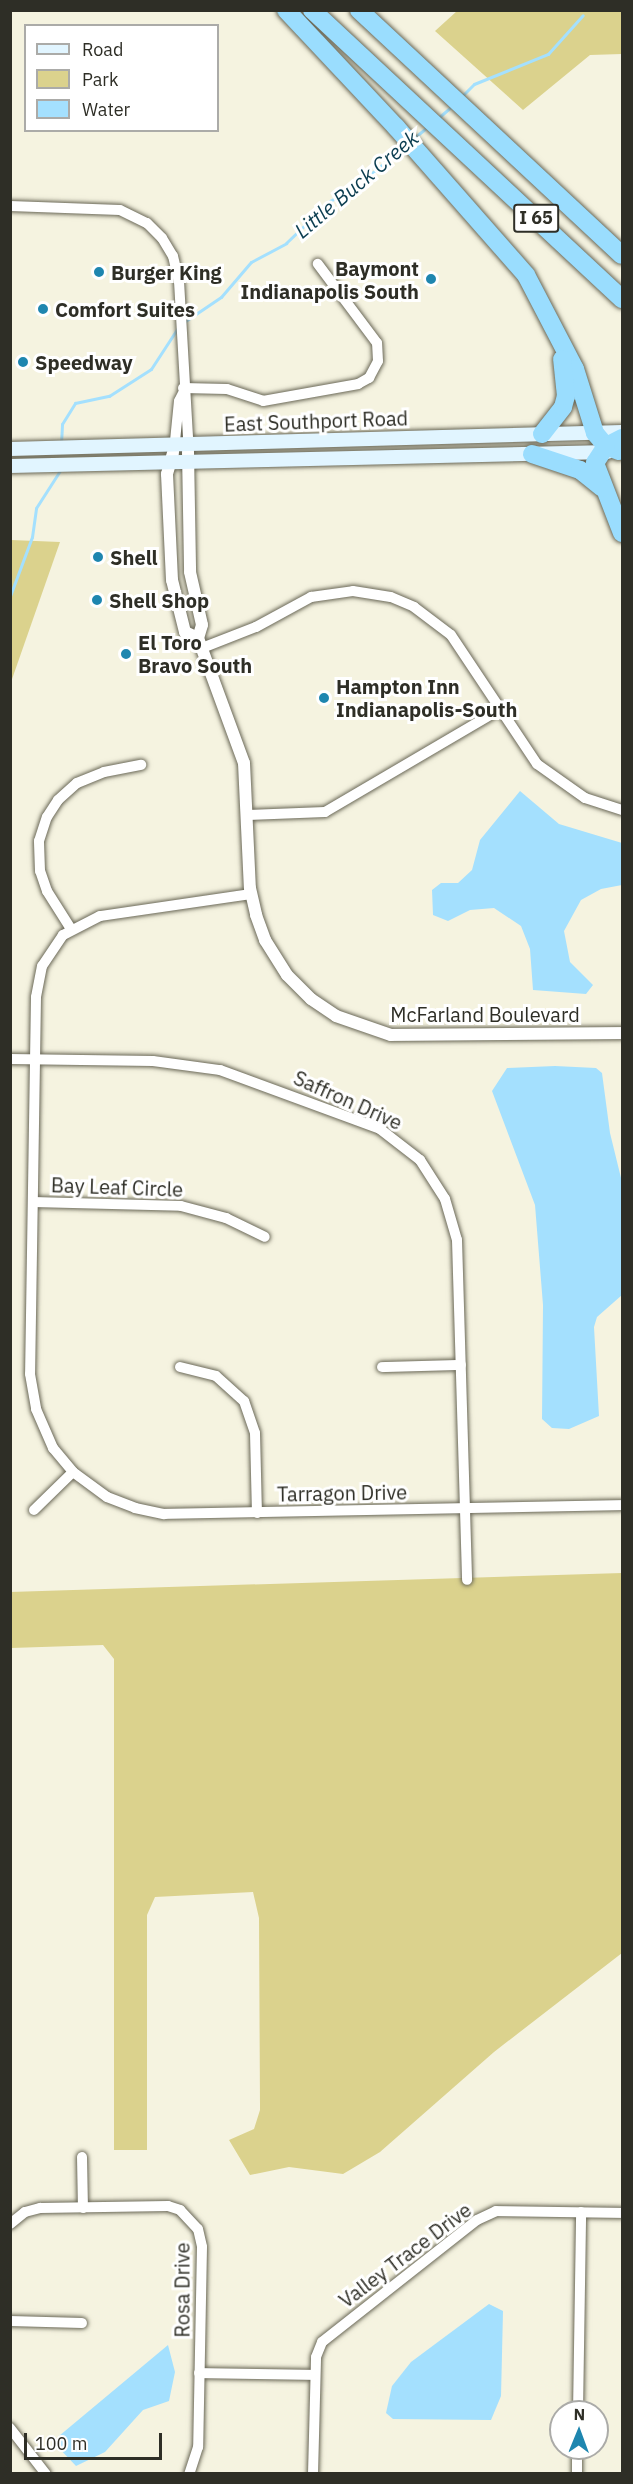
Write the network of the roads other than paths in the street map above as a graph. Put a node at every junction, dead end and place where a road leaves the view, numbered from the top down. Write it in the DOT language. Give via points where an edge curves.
graph roads {
  1 [pos="286,10"];
  2 [pos="312,10"];
  3 [pos="359,10"];
  4 [pos="10,206"];
  5 [pos="590,225"];
  6 [pos="622,249"];
  7 [pos="622,255"];
  8 [pos="318,264"];
  9 [pos="622,299"];
  10 [pos="557,334"];
  11 [pos="183,390"];
  12 [pos="622,432"];
  13 [pos="542,434"];
  14 [pos="611,445"];
  15 [pos="10,449"];
  16 [pos="181,453"];
  17 [pos="532,454"];
  18 [pos="10,466"];
  19 [pos="602,488"];
  20 [pos="622,534"];
  21 [pos="200,643"];
  22 [pos="499,710"];
  23 [pos="141,765"];
  24 [pos="622,810"];
  25 [pos="248,815"];
  26 [pos="251,894"];
  27 [pos="71,929"];
  28 [pos="622,1033"];
  29 [pos="10,1059"];
  30 [pos="35,1059"];
  31 [pos="33,1202"];
  32 [pos="265,1237"];
  33 [pos="461,1365"];
  34 [pos="180,1367"];
  35 [pos="382,1367"];
  36 [pos="72,1472"];
  37 [pos="622,1505"];
  38 [pos="465,1509"];
  39 [pos="34,1510"];
  40 [pos="257,1513"];
  41 [pos="466,1580"];
  42 [pos="82,2157"];
  43 [pos="83,2208"];
  44 [pos="581,2212"];
  45 [pos="622,2213"];
  46 [pos="10,2224"];
  47 [pos="10,2321"];
  48 [pos="82,2323"];
  49 [pos="199,2373"];
  50 [pos="315,2375"];
  51 [pos="578,2400"];
  52 [pos="10,2428"];
  53 [pos="46,2474"];
  54 [pos="189,2474"];
  55 [pos="313,2474"];
  1 -- 10 [label="highway" via="425,159 526,275"];
  2 -- 9 [label="highway, I 65"];
  3 -- 5 [label="highway, I 65"];
  4 -- 11 [label="street" via="104,206 132,214 154,228 169,248 178,273"];
  5 -- 6 [label="highway"];
  5 -- 7 [label="highway, I 65"];
  8 -- 11 [label="street" via="377,343 378,361 369,378 358,384 263,401 227,389"];
  10 -- 13 [label="highway" via="566,396 554,422"];
  10 -- 14 [label="highway"];
  11 -- 16 [label="street" via="188,401"];
  12 -- 14 [label="main road, East Southport Road"];
  13 -- 14 [label="main road, East Southport Road"];
  13 -- 16 [label="main road, East Southport Road"];
  14 -- 17 [label="main road, East Southport Road"];
  14 -- 19 [label="highway" via="594,463"];
  15 -- 16 [label="main road, East Southport Road" via="89,447"];
  16 -- 17 [label="main road, East Southport Road"];
  16 -- 18 [label="main road, East Southport Road" via="83,464"];
  16 -- 21 [label="street, McFarland Boulevard" via="190,561 202,625"];
  16 -- 21 [label="street, McFarland Boulevard" via="167,474 172,580 185,632"];
  17 -- 19 [label="highway" via="580,470"];
  19 -- 20 [label="highway"];
  21 -- 22 [label="street" via="256,627 311,597 354,591 391,597 414,607 451,635"];
  21 -- 25 [label="street, McFarland Boulevard" via="240,747"];
  22 -- 24 [label="street" via="520,744 553,778 585,798"];
  22 -- 25 [label="street" via="325,812"];
  23 -- 27 [label="street" via="85,779 64,794 47,817 39,841 40,871 47,891"];
  25 -- 26 [label="street, McFarland Boulevard"];
  26 -- 27 [label="street" via="107,915"];
  26 -- 28 [label="street, McFarland Boulevard" via="265,940 287,975 325,1010 358,1026 408,1037"];
  27 -- 30 [label="street, Tarragon Drive" via="50,951 39,975"];
  29 -- 30 [label="street, Saffron Drive"];
  30 -- 31 [label="street, Tarragon Drive"];
  30 -- 33 [label="street, Saffron Drive" via="148,1061 220,1070 273,1086 398,1140 430,1173 453,1219 458,1248"];
  31 -- 32 [label="street, Bay Leaf Circle" via="181,1206 210,1212"];
  31 -- 36 [label="street, Tarragon Drive" via="32,1392 47,1437"];
  33 -- 35 [label="street"];
  33 -- 38 [label="street, Saffron Drive"];
  34 -- 40 [label="street" via="216,1376 244,1401 254,1429"];
  36 -- 39 [label="street"];
  36 -- 40 [label="street, Tarragon Drive" via="107,1497 143,1511"];
  37 -- 38 [label="street, Tarragon Drive"];
  38 -- 40 [label="street, Tarragon Drive"];
  38 -- 41 [label="street, Saffron Drive"];
  42 -- 43 [label="street"];
  43 -- 46 [label="street" via="40,2208 24,2212"];
  43 -- 49 [label="street, Rosa Drive" via="168,2206 180,2210 198,2229 202,2247"];
  44 -- 45 [label="street, Valley Trace Drive"];
  44 -- 50 [label="street, Valley Trace Drive" via="496,2211 477,2220 322,2342"];
  44 -- 51 [label="street"];
  47 -- 48 [label="street"];
  49 -- 50 [label="street"];
  49 -- 54 [label="street, Rosa Drive" via="198,2447"];
  50 -- 55 [label="street, Valley Trace Drive"];
  52 -- 53 [label="street"];
}
